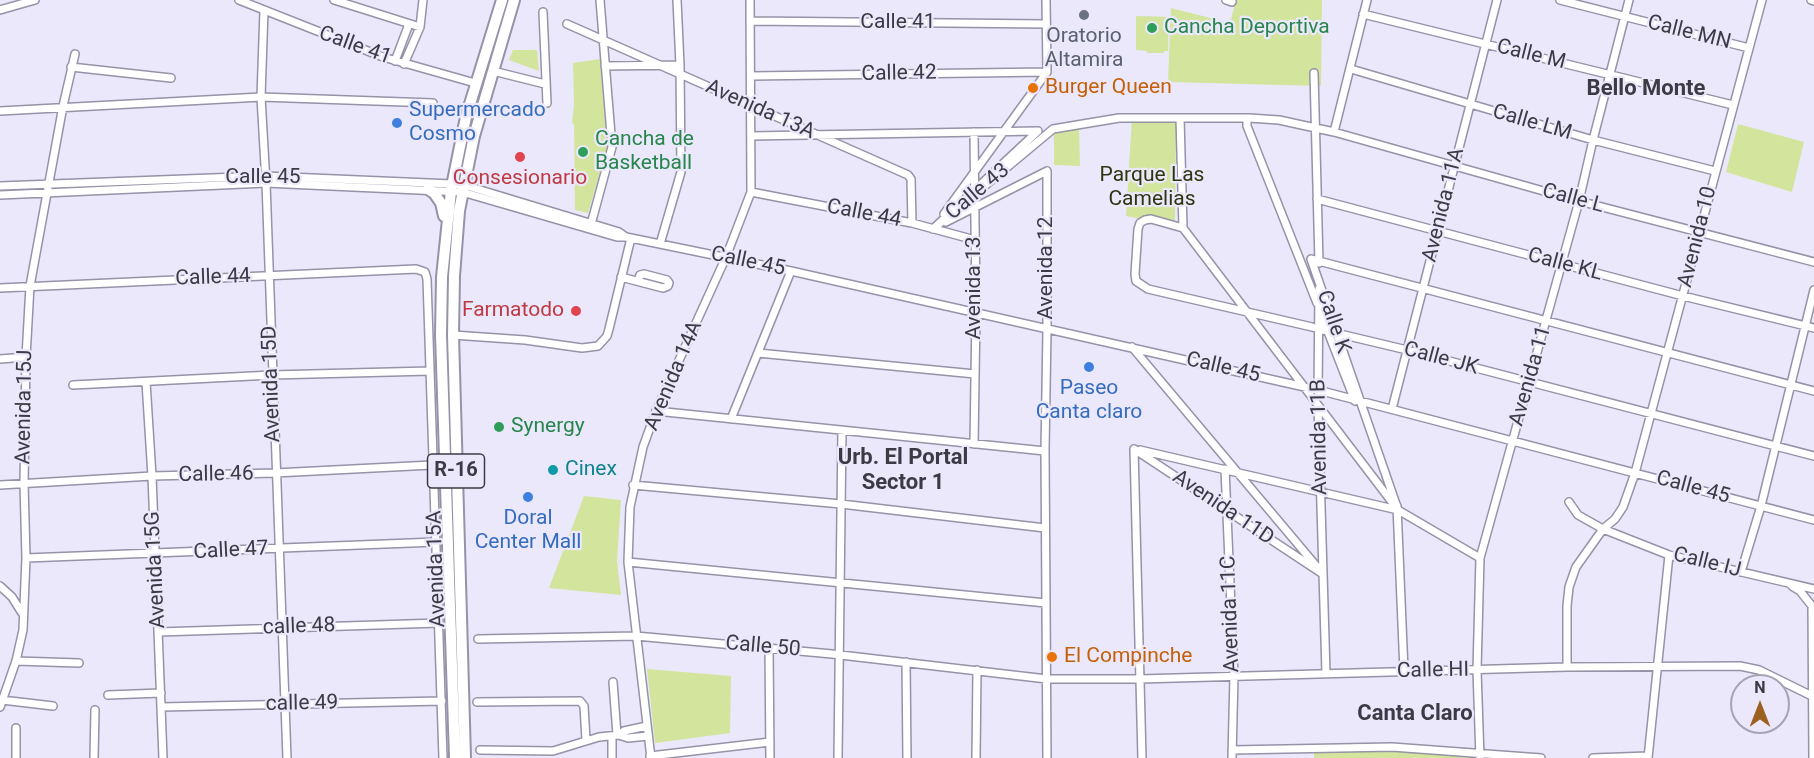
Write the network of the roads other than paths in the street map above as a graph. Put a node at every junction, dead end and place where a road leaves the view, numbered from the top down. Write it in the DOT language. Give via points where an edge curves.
graph roads {
  1 [pos="35,0"];
  2 [pos="238,0"];
  3 [pos="334,0"];
  4 [pos="423,0"];
  5 [pos="502,0"];
  6 [pos="514,0"];
  7 [pos="600,0"];
  8 [pos="677,0"];
  9 [pos="750,0"];
  10 [pos="1046,0"];
  11 [pos="1367,0"];
  12 [pos="1497,0"];
  13 [pos="1560,0"];
  14 [pos="1629,0"];
  15 [pos="1762,0"];
  16 [pos="0,10"];
  17 [pos="264,10"];
  18 [pos="543,12"];
  19 [pos="1363,15"];
  20 [pos="1625,18"];
  21 [pos="750,21"];
  22 [pos="409,24"];
  23 [pos="567,24"];
  24 [pos="1046,24"];
  25 [pos="420,27"];
  26 [pos="1486,44"];
  27 [pos="1749,48"];
  28 [pos="75,54"];
  29 [pos="395,61"];
  30 [pos="404,64"];
  31 [pos="680,65"];
  32 [pos="605,66"];
  33 [pos="71,67"];
  34 [pos="1351,69"];
  35 [pos="493,71"];
  36 [pos="1047,72"];
  37 [pos="1314,73"];
  38 [pos="751,75"];
  39 [pos="1610,75"];
  40 [pos="171,78"];
  41 [pos="475,83"];
  42 [pos="545,84"];
  43 [pos="261,98"];
  44 [pos="434,103"];
  45 [pos="547,103"];
  46 [pos="1469,104"];
  47 [pos="1733,105"];
  48 [pos="63,106"];
  49 [pos="0,111"];
  50 [pos="1180,118"];
  51 [pos="1247,118"];
  52 [pos="1315,129"];
  53 [pos="974,132"];
  54 [pos="1334,132"];
  55 [pos="751,136"];
  56 [pos="1593,140"];
  57 [pos="1455,166"];
  58 [pos="1715,171"];
  59 [pos="266,180"];
  60 [pos="0,186"];
  61 [pos="49,188"];
  62 [pos="457,188"];
  63 [pos="428,189"];
  64 [pos="751,192"];
  65 [pos="0,195"];
  66 [pos="1317,199"];
  67 [pos="1579,201"];
  68 [pos="912,223"];
  69 [pos="446,224"];
  70 [pos="590,227"];
  71 [pos="1184,228"];
  72 [pos="933,229"];
  73 [pos="1699,231"];
  74 [pos="1438,232"];
  75 [pos="628,238"];
  76 [pos="975,240"];
  77 [pos="660,243"];
  78 [pos="726,257"];
  79 [pos="1319,261"];
  80 [pos="1814,262"];
  81 [pos="1562,264"];
  82 [pos="791,271"];
  83 [pos="425,272"];
  84 [pos="268,276"];
  85 [pos="621,277"];
  86 [pos="638,280"];
  87 [pos="30,286"];
  88 [pos="0,288"];
  89 [pos="1423,288"];
  90 [pos="1814,290"];
  91 [pos="1683,297"];
  92 [pos="976,312"];
  93 [pos="1546,321"];
  94 [pos="1805,326"];
  95 [pos="1319,328"];
  96 [pos="1814,328"];
  97 [pos="1047,329"];
  98 [pos="453,335"];
  99 [pos="1132,347"];
  100 [pos="1407,350"];
  101 [pos="1667,352"];
  102 [pos="758,353"];
  103 [pos="26,357"];
  104 [pos="0,359"];
  105 [pos="430,371"];
  106 [pos="975,374"];
  107 [pos="272,375"];
  108 [pos="146,382"];
  109 [pos="1529,382"];
  110 [pos="73,385"];
  111 [pos="1791,385"];
  112 [pos="1318,390"];
  113 [pos="1814,391"];
  114 [pos="1392,409"];
  115 [pos="656,411"];
  116 [pos="1651,414"];
  117 [pos="731,419"];
  118 [pos="842,430"];
  119 [pos="1512,441"];
  120 [pos="974,444"];
  121 [pos="1776,446"];
  122 [pos="1134,449"];
  123 [pos="1045,451"];
  124 [pos="1814,456"];
  125 [pos="432,465"];
  126 [pos="1225,469"];
  127 [pos="1635,473"];
  128 [pos="275,474"];
  129 [pos="152,476"];
  130 [pos="24,483"];
  131 [pos="633,484"];
  132 [pos="0,485"];
  133 [pos="1321,493"];
  134 [pos="1569,502"];
  135 [pos="841,504"];
  136 [pos="1761,506"];
  137 [pos="1398,510"];
  138 [pos="1814,520"];
  139 [pos="1045,528"];
  140 [pos="1603,529"];
  141 [pos="436,542"];
  142 [pos="280,548"];
  143 [pos="155,554"];
  144 [pos="1669,555"];
  145 [pos="26,558"];
  146 [pos="1480,558"];
  147 [pos="628,562"];
  148 [pos="1741,572"];
  149 [pos="1323,574"];
  150 [pos="839,582"];
  151 [pos="1784,582"];
  152 [pos="0,586"];
  153 [pos="1814,589"];
  154 [pos="1046,603"];
  155 [pos="23,615"];
  156 [pos="439,623"];
  157 [pos="282,627"];
  158 [pos="159,632"];
  159 [pos="1813,633"];
  160 [pos="636,636"];
  161 [pos="478,639"];
  162 [pos="769,647"];
  163 [pos="839,655"];
  164 [pos="16,661"];
  165 [pos="906,662"];
  166 [pos="79,663"];
  167 [pos="1567,667"];
  168 [pos="1658,667"];
  169 [pos="977,670"];
  170 [pos="1477,670"];
  171 [pos="1404,671"];
  172 [pos="1326,673"];
  173 [pos="1233,676"];
  174 [pos="1047,679"];
  175 [pos="1140,679"];
  176 [pos="613,682"];
  177 [pos="161,693"];
  178 [pos="108,695"];
  179 [pos="1813,696"];
  180 [pos="442,701"];
  181 [pos="477,702"];
  182 [pos="1,704"];
  183 [pos="285,705"];
  184 [pos="53,706"];
  185 [pos="161,707"];
  186 [pos="95,710"];
  187 [pos="647,726"];
  188 [pos="16,728"];
  189 [pos="616,736"];
  190 [pos="648,736"];
  191 [pos="586,740"];
  192 [pos="770,742"];
  193 [pos="480,750"];
  194 [pos="1232,750"];
  195 [pos="1480,756"];
  196 [pos="650,757"];
  197 [pos="1648,757"];
  198 [pos="16,758"];
  199 [pos="94,758"];
  200 [pos="163,758"];
  201 [pos="287,758"];
  202 [pos="444,758"];
  203 [pos="455,758"];
  204 [pos="465,758"];
  205 [pos="612,758"];
  206 [pos="770,758"];
  207 [pos="838,758"];
  208 [pos="908,758"];
  209 [pos="976,758"];
  210 [pos="1047,758"];
  211 [pos="1142,758"];
  212 [pos="1232,758"];
  213 [pos="1540,758"];
  214 [pos="1593,758"];
  215 [pos="1813,758"];
  1 -- 16 [label="street"];
  2 -- 17 [label="street, Calle 41"];
  3 -- 22 [label="street"];
  4 -- 25 [label="street"];
  5 -- 41 [label="main road, R-16"];
  6 -- 35 [label="main road, R-16"];
  7 -- 32 [label="street"];
  8 -- 31 [label="street"];
  9 -- 21 [label="street, Avenida 14A"];
  10 -- 24 [label="street"];
  11 -- 19 [label="street"];
  12 -- 26 [label="street, Avenida 11A"];
  13 -- 20 [label="street, Calle MN"];
  14 -- 20 [label="street, Avenida 11"];
  15 -- 27 [label="street, Avenida 10"];
  17 -- 29 [label="street, Calle 41"];
  17 -- 43 [label="street, Avenida 15D"];
  18 -- 42 [label="street"];
  19 -- 26 [label="street, Calle M"];
  19 -- 34 [label="street"];
  20 -- 27 [label="street, Calle MN"];
  20 -- 39 [label="street, Avenida 11"];
  21 -- 24 [label="street, Calle 41"];
  21 -- 38 [label="street, Avenida 14A"];
  22 -- 25 [label="street"];
  22 -- 29 [label="street"];
  23 -- 68 [label="street, Avenida 13A" via="908,175"];
  24 -- 36 [label="street"];
  25 -- 30 [label="street"];
  26 -- 39 [label="street, Calle M"];
  26 -- 46 [label="street, Avenida 11A"];
  27 -- 47 [label="street, Avenida 10"];
  28 -- 33 [label="street, Avenida 15J"];
  29 -- 30 [label="street, Calle 41"];
  30 -- 41 [label="street, Calle 41"];
  31 -- 32 [label="street"];
  31 -- 77 [label="street" via="681,172"];
  32 -- 70 [label="street" via="612,147"];
  33 -- 40 [label="street"];
  33 -- 48 [label="street, Avenida 15J"];
  34 -- 46 [label="street, Calle LM"];
  34 -- 54 [label="street"];
  35 -- 42 [label="street"];
  35 -- 62 [label="main road, R-16"];
  36 -- 38 [label="street, Calle 42"];
  36 -- 72 [label="street"];
  37 -- 52 [label="street, Avenida 11B"];
  38 -- 55 [label="street, Avenida 14A"];
  39 -- 47 [label="street, Calle M"];
  39 -- 56 [label="street, Avenida 11"];
  41 -- 62 [label="main road, R-16"];
  42 -- 45 [label="street"];
  43 -- 44 [label="street"];
  43 -- 48 [label="street"];
  43 -- 59 [label="street, Avenida 15D"];
  46 -- 56 [label="street, Calle LM"];
  46 -- 57 [label="street, Avenida 11A"];
  47 -- 58 [label="street, Avenida 10"];
  48 -- 49 [label="street"];
  48 -- 61 [label="street, Avenida 15J"];
  50 -- 51 [label="street, Calle 43"];
  50 -- 71 [label="street"];
  50 -- 72 [label="street, Calle 43" via="1119,118 1053,129"];
  51 -- 52 [label="street, Calle 43" via="1279,120"];
  51 -- 137 [label="street"];
  52 -- 54 [label="street, Calle 43"];
  52 -- 66 [label="street, Avenida 11B"];
  53 -- 55 [label="street, Calle 43"];
  53 -- 72 [label="street, Calle 43" via="1038,130"];
  53 -- 76 [label="street, Avenida 13"];
  54 -- 57 [label="street, Calle L"];
  55 -- 64 [label="street, Avenida 14A"];
  56 -- 58 [label="street, Calle LM"];
  56 -- 67 [label="street, Avenida 11"];
  57 -- 67 [label="street, Calle L"];
  57 -- 74 [label="street, Avenida 11A"];
  58 -- 73 [label="street, Avenida 10"];
  59 -- 61 [label="street, Calle 45"];
  59 -- 62 [label="street, Calle 45"];
  59 -- 63 [label="street, Calle 45"];
  59 -- 84 [label="street, Avenida 15D"];
  60 -- 61 [label="street, Calle 45"];
  61 -- 65 [label="street, Calle 45"];
  61 -- 87 [label="street, Avenida 15J"];
  62 -- 63 [label="street, Calle 45"];
  62 -- 69 [label="main road, R-16"];
  62 -- 70 [label="street, Calle 45"];
  62 -- 98 [label="main road, R-16"];
  63 -- 69 [label="main road" via="441,203"];
  64 -- 68 [label="street, Calle 44"];
  64 -- 78 [label="street, Avenida 14A"];
  66 -- 74 [label="street, Calle KL"];
  66 -- 79 [label="street, Avenida 11B"];
  67 -- 73 [label="street, Calle L"];
  67 -- 81 [label="street, Avenida 11"];
  68 -- 72 [label="street, Calle 44"];
  69 -- 203 [label="main road, R-16" via="441,335"];
  70 -- 75 [label="street, Calle 45" via="619,232"];
  71 -- 95 [label="street, Calle JK" via="1151,219 1140,223 1135,274 1141,286"];
  71 -- 137 [label="street"];
  72 -- 76 [label="street, Calle 44"];
  72 -- 97 [label="street, Avenida 12" via="1047,171"];
  73 -- 80 [label="street, Calle L"];
  73 -- 91 [label="street, Avenida 10"];
  74 -- 81 [label="street, Calle KL"];
  74 -- 89 [label="street, Avenida 11A"];
  75 -- 77 [label="street, Calle 45"];
  75 -- 85 [label="street"];
  76 -- 92 [label="street, Avenida 13"];
  77 -- 78 [label="street, Calle 45"];
  78 -- 82 [label="street, Calle 45"];
  78 -- 115 [label="street, Avenida 14A"];
  79 -- 89 [label="street, Calle K"];
  79 -- 95 [label="street, Avenida 11B"];
  79 -- 137 [label="street, Calle K" via="1311,259"];
  81 -- 91 [label="street, Calle KL"];
  81 -- 93 [label="street, Avenida 11"];
  82 -- 92 [label="street, Calle 45"];
  82 -- 102 [label="street"];
  83 -- 84 [label="street, Calle 44" via="416,269"];
  83 -- 105 [label="street, Avenida 15A"];
  84 -- 87 [label="street, Calle 44"];
  84 -- 107 [label="street, Avenida 15D"];
  85 -- 86 [label="street"];
  85 -- 98 [label="street" via="607,336 598,346 582,348"];
  87 -- 88 [label="street, Calle 44"];
  87 -- 103 [label="street, Avenida 15J"];
  89 -- 93 [label="street, Calle K"];
  89 -- 100 [label="street, Avenida 11A"];
  90 -- 94 [label="street"];
  91 -- 94 [label="street, Calle KL"];
  91 -- 101 [label="street, Avenida 10"];
  92 -- 97 [label="street, Calle 45"];
  92 -- 106 [label="street, Avenida 13"];
  93 -- 101 [label="street, Calle K"];
  93 -- 109 [label="street, Avenida 11"];
  94 -- 96 [label="street, Calle KL"];
  94 -- 111 [label="street"];
  95 -- 100 [label="street, Calle JK"];
  95 -- 112 [label="street, Avenida 11B"];
  97 -- 99 [label="street, Calle 45"];
  97 -- 123 [label="street, Avenida 12"];
  98 -- 204 [label="main road, R-16"];
  99 -- 112 [label="street, Calle 45"];
  99 -- 149 [label="street, Avenida 11D"];
  100 -- 109 [label="street, Calle JK"];
  100 -- 114 [label="street, Avenida 11A"];
  101 -- 111 [label="street, Calle K"];
  101 -- 116 [label="street, Avenida 10"];
  102 -- 106 [label="street"];
  102 -- 117 [label="street"];
  103 -- 104 [label="street"];
  103 -- 130 [label="street, Avenida 15J"];
  105 -- 107 [label="street"];
  105 -- 125 [label="street, Avenida 15A"];
  106 -- 120 [label="street, Avenida 13"];
  107 -- 108 [label="street"];
  107 -- 128 [label="street, Avenida 15D"];
  108 -- 110 [label="street"];
  108 -- 129 [label="street, Avenida 15G"];
  109 -- 116 [label="street, Calle JK"];
  109 -- 119 [label="street, Avenida 11"];
  111 -- 113 [label="street, Calle K"];
  111 -- 121 [label="street"];
  112 -- 114 [label="street, Calle 45"];
  112 -- 133 [label="street, Avenida 11B"];
  114 -- 119 [label="street, Calle 45"];
  115 -- 117 [label="street"];
  115 -- 131 [label="street, Avenida 14A"];
  116 -- 121 [label="street, Calle JK"];
  116 -- 127 [label="street, Avenida 10"];
  117 -- 118 [label="street"];
  118 -- 120 [label="street"];
  118 -- 135 [label="street"];
  119 -- 127 [label="street, Calle 45"];
  119 -- 146 [label="street, Avenida 11"];
  120 -- 123 [label="street"];
  121 -- 124 [label="street, Calle JK"];
  121 -- 136 [label="street"];
  122 -- 126 [label="street"];
  122 -- 149 [label="street, Avenida 11D"];
  122 -- 175 [label="street"];
  123 -- 139 [label="street, Avenida 12"];
  125 -- 128 [label="street, Calle 46"];
  125 -- 141 [label="street, Avenida 15A"];
  126 -- 133 [label="street"];
  126 -- 173 [label="street, Avenida 11C"];
  127 -- 136 [label="street, Calle 45"];
  127 -- 140 [label="street, Avenida 10" via="1623,507"];
  128 -- 129 [label="street, Calle 46"];
  128 -- 142 [label="street, Avenida 15D"];
  129 -- 130 [label="street, Calle 46"];
  129 -- 143 [label="street, Avenida 15G"];
  130 -- 132 [label="street, Calle 46"];
  130 -- 145 [label="street, Avenida 15J"];
  131 -- 135 [label="street"];
  131 -- 147 [label="street, Avenida 14A"];
  133 -- 137 [label="street"];
  133 -- 149 [label="street, Avenida 11B"];
  134 -- 140 [label="street, Calle IJ" via="1578,515"];
  135 -- 139 [label="street"];
  135 -- 150 [label="street"];
  136 -- 138 [label="street, Calle 45"];
  136 -- 148 [label="street"];
  137 -- 146 [label="street"];
  137 -- 171 [label="street"];
  139 -- 154 [label="street, Avenida 12"];
  140 -- 144 [label="street, Calle IJ"];
  140 -- 167 [label="street, Avenida 10" via="1576,567 1569,587"];
  141 -- 142 [label="street, Calle 47"];
  141 -- 156 [label="street, Avenida 15A"];
  142 -- 143 [label="street, Calle 47"];
  142 -- 157 [label="street, Avenida 15D"];
  143 -- 145 [label="street, Calle 47"];
  143 -- 158 [label="street, Avenida 15G"];
  144 -- 148 [label="street, Calle IJ"];
  144 -- 168 [label="street"];
  145 -- 155 [label="street, Avenida 15J"];
  146 -- 170 [label="street, Avenida 11"];
  147 -- 150 [label="street"];
  147 -- 160 [label="street, Avenida 14A"];
  148 -- 151 [label="street, Calle IJ"];
  149 -- 172 [label="street, Avenida 11B"];
  150 -- 154 [label="street"];
  150 -- 163 [label="street"];
  151 -- 153 [label="street, Calle IJ"];
  151 -- 159 [label="street" via="1800,591 1812,606"];
  152 -- 155 [label="street"];
  154 -- 174 [label="street, Avenida 12"];
  155 -- 164 [label="street, Avenida 15J"];
  156 -- 157 [label="street, calle 48"];
  156 -- 180 [label="street, Avenida 15A"];
  157 -- 158 [label="street, calle 48"];
  157 -- 183 [label="street, Avenida 15D"];
  158 -- 177 [label="street, Avenida 15G"];
  159 -- 179 [label="street"];
  160 -- 161 [label="street, Calle 50"];
  160 -- 162 [label="street, Calle 50"];
  160 -- 187 [label="street, Avenida 14A"];
  162 -- 163 [label="street, Calle 50"];
  162 -- 192 [label="street"];
  163 -- 165 [label="street, Calle 50"];
  163 -- 207 [label="street"];
  164 -- 166 [label="street"];
  164 -- 182 [label="street, Avenida 15J"];
  165 -- 169 [label="street, Calle 50"];
  165 -- 208 [label="street"];
  167 -- 168 [label="street, Calle HI"];
  167 -- 170 [label="street, Calle HI"];
  168 -- 179 [label="street, Calle HI" via="1740,666 1759,670"];
  168 -- 197 [label="street"];
  169 -- 174 [label="street, Calle 50"];
  169 -- 209 [label="street"];
  170 -- 171 [label="street, Calle HI"];
  170 -- 195 [label="street, Avenida 11"];
  171 -- 172 [label="street, Calle HI"];
  172 -- 173 [label="street, Calle HI"];
  173 -- 175 [label="street, Calle HI"];
  173 -- 194 [label="street, Avenida 11C"];
  174 -- 175 [label="street, Calle HI"];
  174 -- 210 [label="street, Avenida 12"];
  175 -- 211 [label="street"];
  176 -- 189 [label="street"];
  177 -- 178 [label="street"];
  177 -- 185 [label="street, Avenida 15G"];
  179 -- 215 [label="street"];
  180 -- 183 [label="street, calle 49"];
  180 -- 202 [label="street, Avenida 15A"];
  181 -- 191 [label="street" via="580,701 584,706"];
  182 -- 184 [label="street"];
  183 -- 185 [label="street, calle 49"];
  183 -- 201 [label="street, Avenida 15D"];
  185 -- 200 [label="street, Avenida 15G"];
  186 -- 199 [label="street"];
  187 -- 189 [label="street"];
  187 -- 190 [label="street, Avenida 14A"];
  188 -- 198 [label="street"];
  189 -- 190 [label="street"];
  189 -- 191 [label="street"];
  189 -- 205 [label="street"];
  190 -- 196 [label="street, Avenida 14A"];
  191 -- 193 [label="street" via="553,751"];
  192 -- 196 [label="street"];
  192 -- 206 [label="street"];
  194 -- 195 [label="street" via="1392,747"];
  194 -- 212 [label="street, Avenida 11C"];
  195 -- 213 [label="street"];
  197 -- 214 [label="street"];
}
